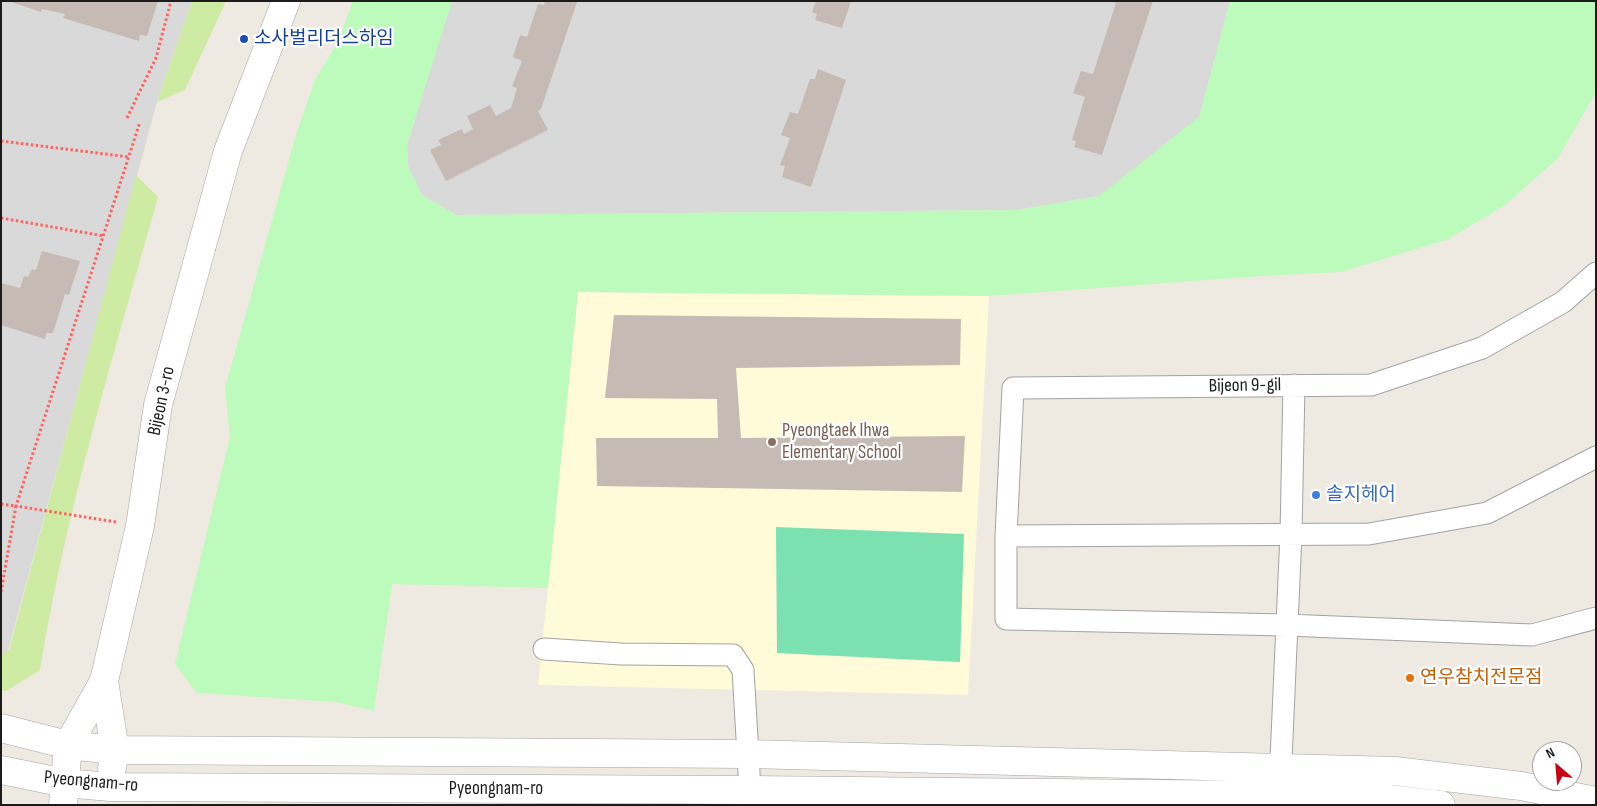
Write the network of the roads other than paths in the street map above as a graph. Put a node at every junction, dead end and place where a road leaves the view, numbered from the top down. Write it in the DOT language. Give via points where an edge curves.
graph roads {
  1 [pos="286,1"];
  2 [pos="1596,273"];
  3 [pos="1294,385"];
  4 [pos="1596,457"];
  5 [pos="1291,534"];
  6 [pos="1006,536"];
  7 [pos="1596,618"];
  8 [pos="1286,625"];
  9 [pos="544,649"];
  10 [pos="104,681"];
  11 [pos="1,728"];
  12 [pos="68,744"];
  13 [pos="115,750"];
  14 [pos="748,754"];
  15 [pos="1280,768"];
  16 [pos="1,770"];
  17 [pos="750,790"];
  18 [pos="64,794"];
  19 [pos="1280,795"];
  20 [pos="109,796"];
  21 [pos="1596,801"];
  22 [pos="1441,805"];
  1 -- 10 [label="street, Bijeon 3-ro" via="228,151 158,406 140,526"];
  2 -- 3 [label="street, Bijeon 9-gil" via="1563,302 1482,348 1371,384"];
  3 -- 5 [label="street"];
  3 -- 6 [label="street, Bijeon 9-gil" via="1013,388"];
  4 -- 5 [label="street" via="1488,513 1369,534"];
  5 -- 6 [label="street"];
  5 -- 8 [label="street"];
  6 -- 8 [label="street, Bijeon 9-gil" via="1006,618"];
  7 -- 8 [label="street, Bijeon 9-gil" via="1532,635"];
  8 -- 15 [label="street"];
  9 -- 14 [label="street" via="621,654 733,655 743,670"];
  10 -- 12 [label="street, Bijeon 3-ro"];
  10 -- 13 [label="street"];
  11 -- 12 [label="street"];
  12 -- 13 [label="street"];
  12 -- 18 [label="street, Bijeon 3-ro"];
  13 -- 14 [label="street"];
  13 -- 20 [label="street"];
  14 -- 15 [label="street"];
  14 -- 17 [label="street"];
  15 -- 19 [label="street"];
  15 -- 21 [label="street" via="1395,770 1522,786"];
  16 -- 18 [label="street, Pyeongnam-ro"];
  17 -- 19 [label="street, Pyeongnam-ro"];
  17 -- 20 [label="street, Pyeongnam-ro"];
  18 -- 20 [label="street, Pyeongnam-ro"];
  19 -- 22 [label="street, Pyeongnam-ro" via="1363,796"];
}
